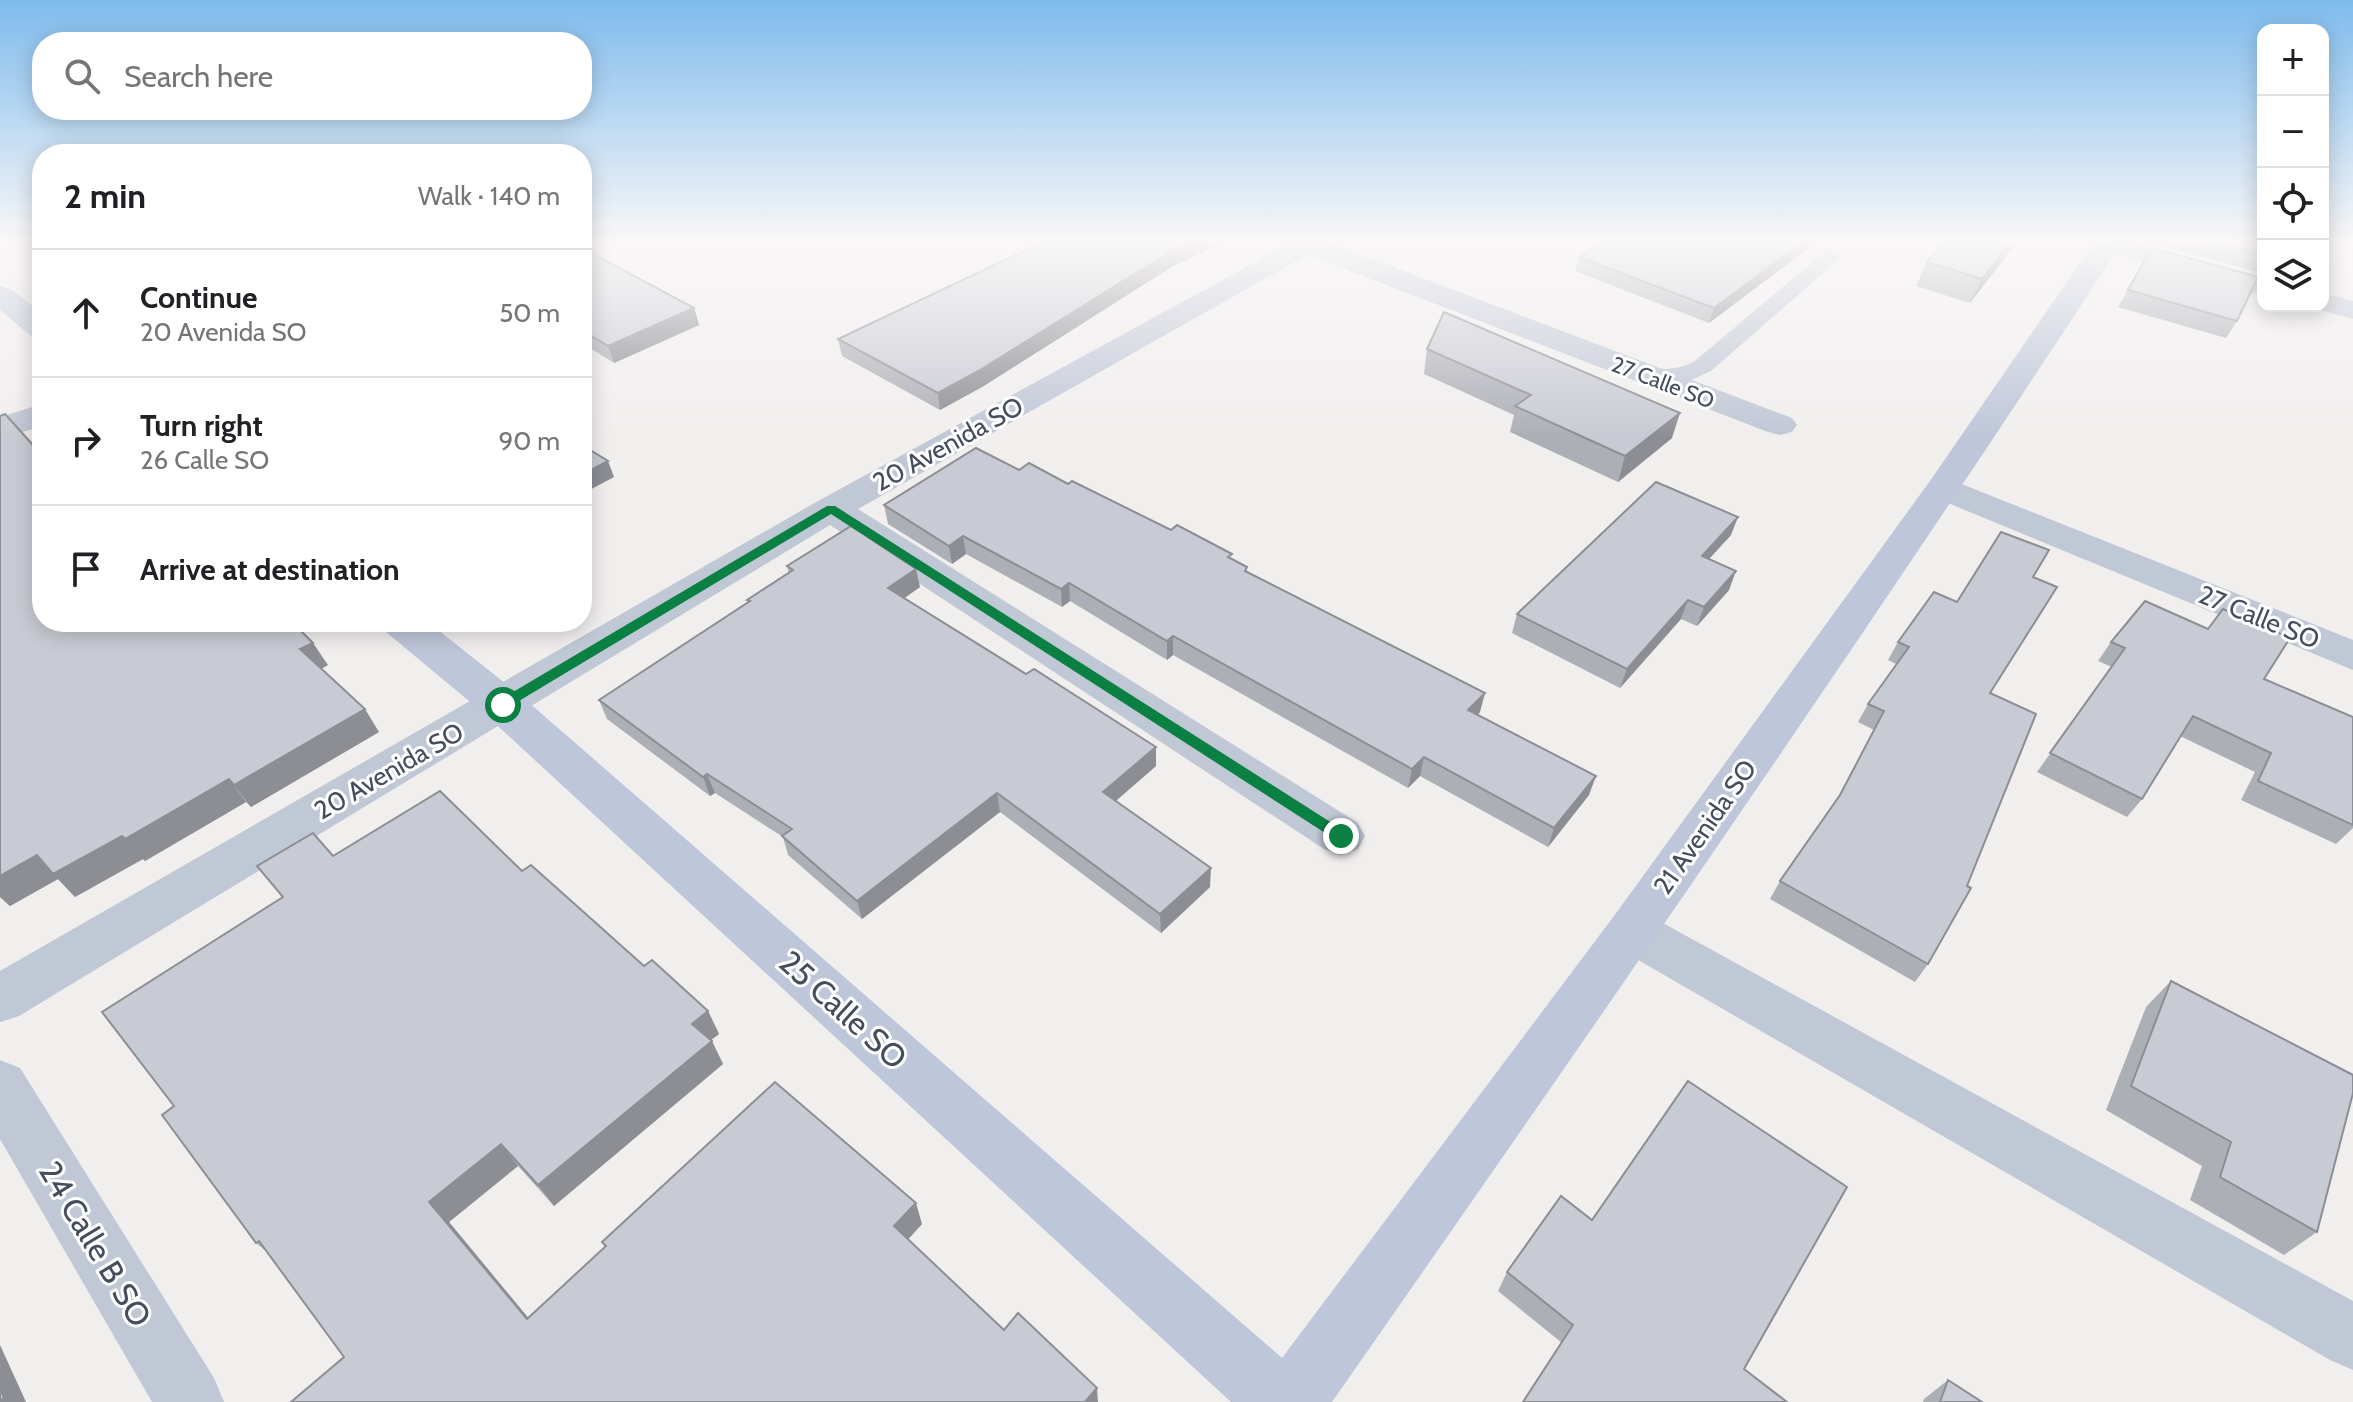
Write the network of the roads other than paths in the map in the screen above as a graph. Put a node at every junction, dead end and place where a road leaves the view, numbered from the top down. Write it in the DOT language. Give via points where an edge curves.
graph roads {
  1 [pos="14,306"];
  2 [pos="1188,306"];
  3 [pos="1467,306"];
  4 [pos="1772,306"];
  5 [pos="2066,306"];
  6 [pos="32,321"];
  7 [pos="1648,377"];
  8 [pos="32,418"];
  9 [pos="1780,425"];
  10 [pos="0,429"];
  11 [pos="1944,488"];
  12 [pos="831,509"];
  13 [pos="413,632"];
  14 [pos="2353,656"];
  15 [pos="503,705"];
  16 [pos="1341,836"];
  17 [pos="1632,931"];
  18 [pos="0,999"];
  19 [pos="0,1086"];
  20 [pos="2353,1337"];
  21 [pos="190,1402"];
  22 [pos="1281,1402"];
  23 [pos="1291,1402"];
  1 -- 6 [label="street"];
  2 -- 12 [label="street, 20 Avenida SO"];
  3 -- 7 [label="street, 27 Calle SO"];
  4 -- 7 [label="lane" via="1703,366 1682,377"];
  5 -- 11 [label="street, 21 Avenida SO"];
  7 -- 9 [label="street, 27 Calle SO"];
  8 -- 10 [label="street"];
  11 -- 14 [label="street, 27 Calle SO"];
  11 -- 17 [label="street, 21 Avenida SO"];
  12 -- 15 [label="street, 20 Avenida SO"];
  12 -- 16 [label="street"];
  13 -- 15 [label="street, 25 Calle SO"];
  15 -- 18 [label="street, 20 Avenida SO"];
  15 -- 22 [label="street, 25 Calle SO"];
  17 -- 20 [label="street"];
  17 -- 23 [label="street, 21 Avenida SO"];
  19 -- 21 [label="street, 24 Calle B SO"];
}
